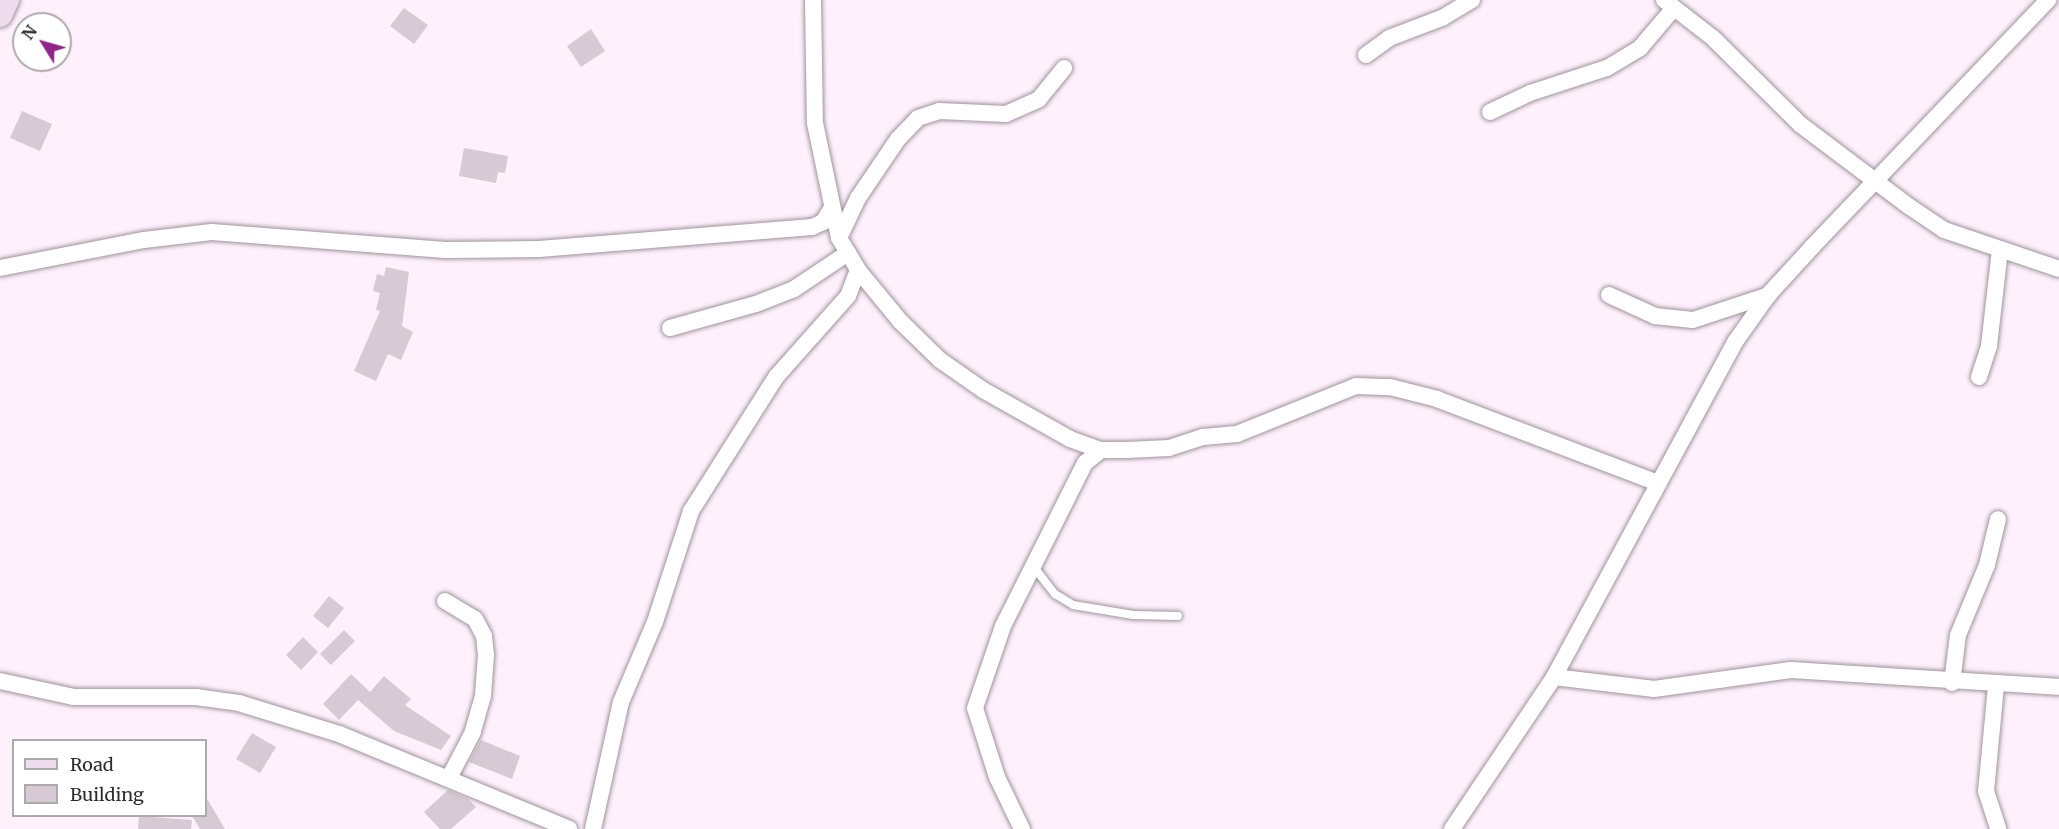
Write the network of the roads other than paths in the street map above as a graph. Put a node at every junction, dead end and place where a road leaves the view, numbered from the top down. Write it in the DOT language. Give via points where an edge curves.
graph roads {
  1 [pos="7,0"];
  2 [pos="813,0"];
  3 [pos="1472,0"];
  4 [pos="2040,3"];
  5 [pos="1669,4"];
  6 [pos="0,15"];
  7 [pos="1366,55"];
  8 [pos="1064,68"];
  9 [pos="1490,112"];
  10 [pos="1875,180"];
  11 [pos="831,209"];
  12 [pos="843,245"];
  13 [pos="2000,250"];
  14 [pos="0,268"];
  15 [pos="2059,269"];
  16 [pos="858,270"];
  17 [pos="1769,294"];
  18 [pos="1609,295"];
  19 [pos="670,328"];
  20 [pos="1979,377"];
  21 [pos="1101,450"];
  22 [pos="1656,482"];
  23 [pos="1998,519"];
  24 [pos="1033,566"];
  25 [pos="445,601"];
  26 [pos="1178,616"];
  27 [pos="1554,676"];
  28 [pos="0,681"];
  29 [pos="1952,683"];
  30 [pos="1996,686"];
  31 [pos="2059,687"];
  32 [pos="449,778"];
  33 [pos="569,829"];
  34 [pos="593,829"];
  35 [pos="1022,829"];
  36 [pos="1452,829"];
  37 [pos="1998,829"];
  1 -- 6 [label="main road"];
  2 -- 11 [label="street" via="814,123"];
  3 -- 7 [label="street" via="1442,18 1389,38"];
  4 -- 10 [label="street"];
  5 -- 9 [label="street" via="1640,48 1607,68 1530,93"];
  5 -- 10 [label="street" via="1713,38 1801,125"];
  8 -- 12 [label="street" via="1039,99 1006,114 939,111 918,118 898,139 858,198"];
  10 -- 13 [label="street" via="1944,230"];
  10 -- 17 [label="street"];
  11 -- 12 [label="street"];
  11 -- 14 [label="street" via="823,222 812,227 538,249 445,250 212,232 144,240"];
  12 -- 16 [label="street"];
  12 -- 19 [label="street" via="794,289"];
  13 -- 15 [label="street"];
  13 -- 20 [label="street" via="1989,346"];
  16 -- 21 [label="street" via="900,321 940,360 1070,439"];
  16 -- 34 [label="street" via="848,296 776,377 692,511 655,622 621,702"];
  17 -- 18 [label="street" via="1693,320 1655,316"];
  17 -- 22 [label="street" via="1735,342"];
  21 -- 22 [label="street" via="1169,448 1203,437 1237,434 1356,386 1390,387 1437,399"];
  21 -- 24 [label="street" via="1085,463"];
  22 -- 27 [label="street"];
  23 -- 29 [label="street" via="1987,565 1958,635"];
  24 -- 26 [label="lane" via="1055,594 1073,604 1133,615"];
  24 -- 35 [label="street" via="1002,627 975,708 993,767"];
  25 -- 32 [label="street" via="475,619 484,636 486,655 483,696 473,732"];
  27 -- 29 [label="street" via="1654,689 1791,670"];
  27 -- 36 [label="street"];
  28 -- 32 [label="street" via="74,697 196,697 239,703 339,734"];
  29 -- 30 [label="street"];
  30 -- 31 [label="street"];
  30 -- 37 [label="street" via="1986,791"];
  32 -- 33 [label="street"];
}
